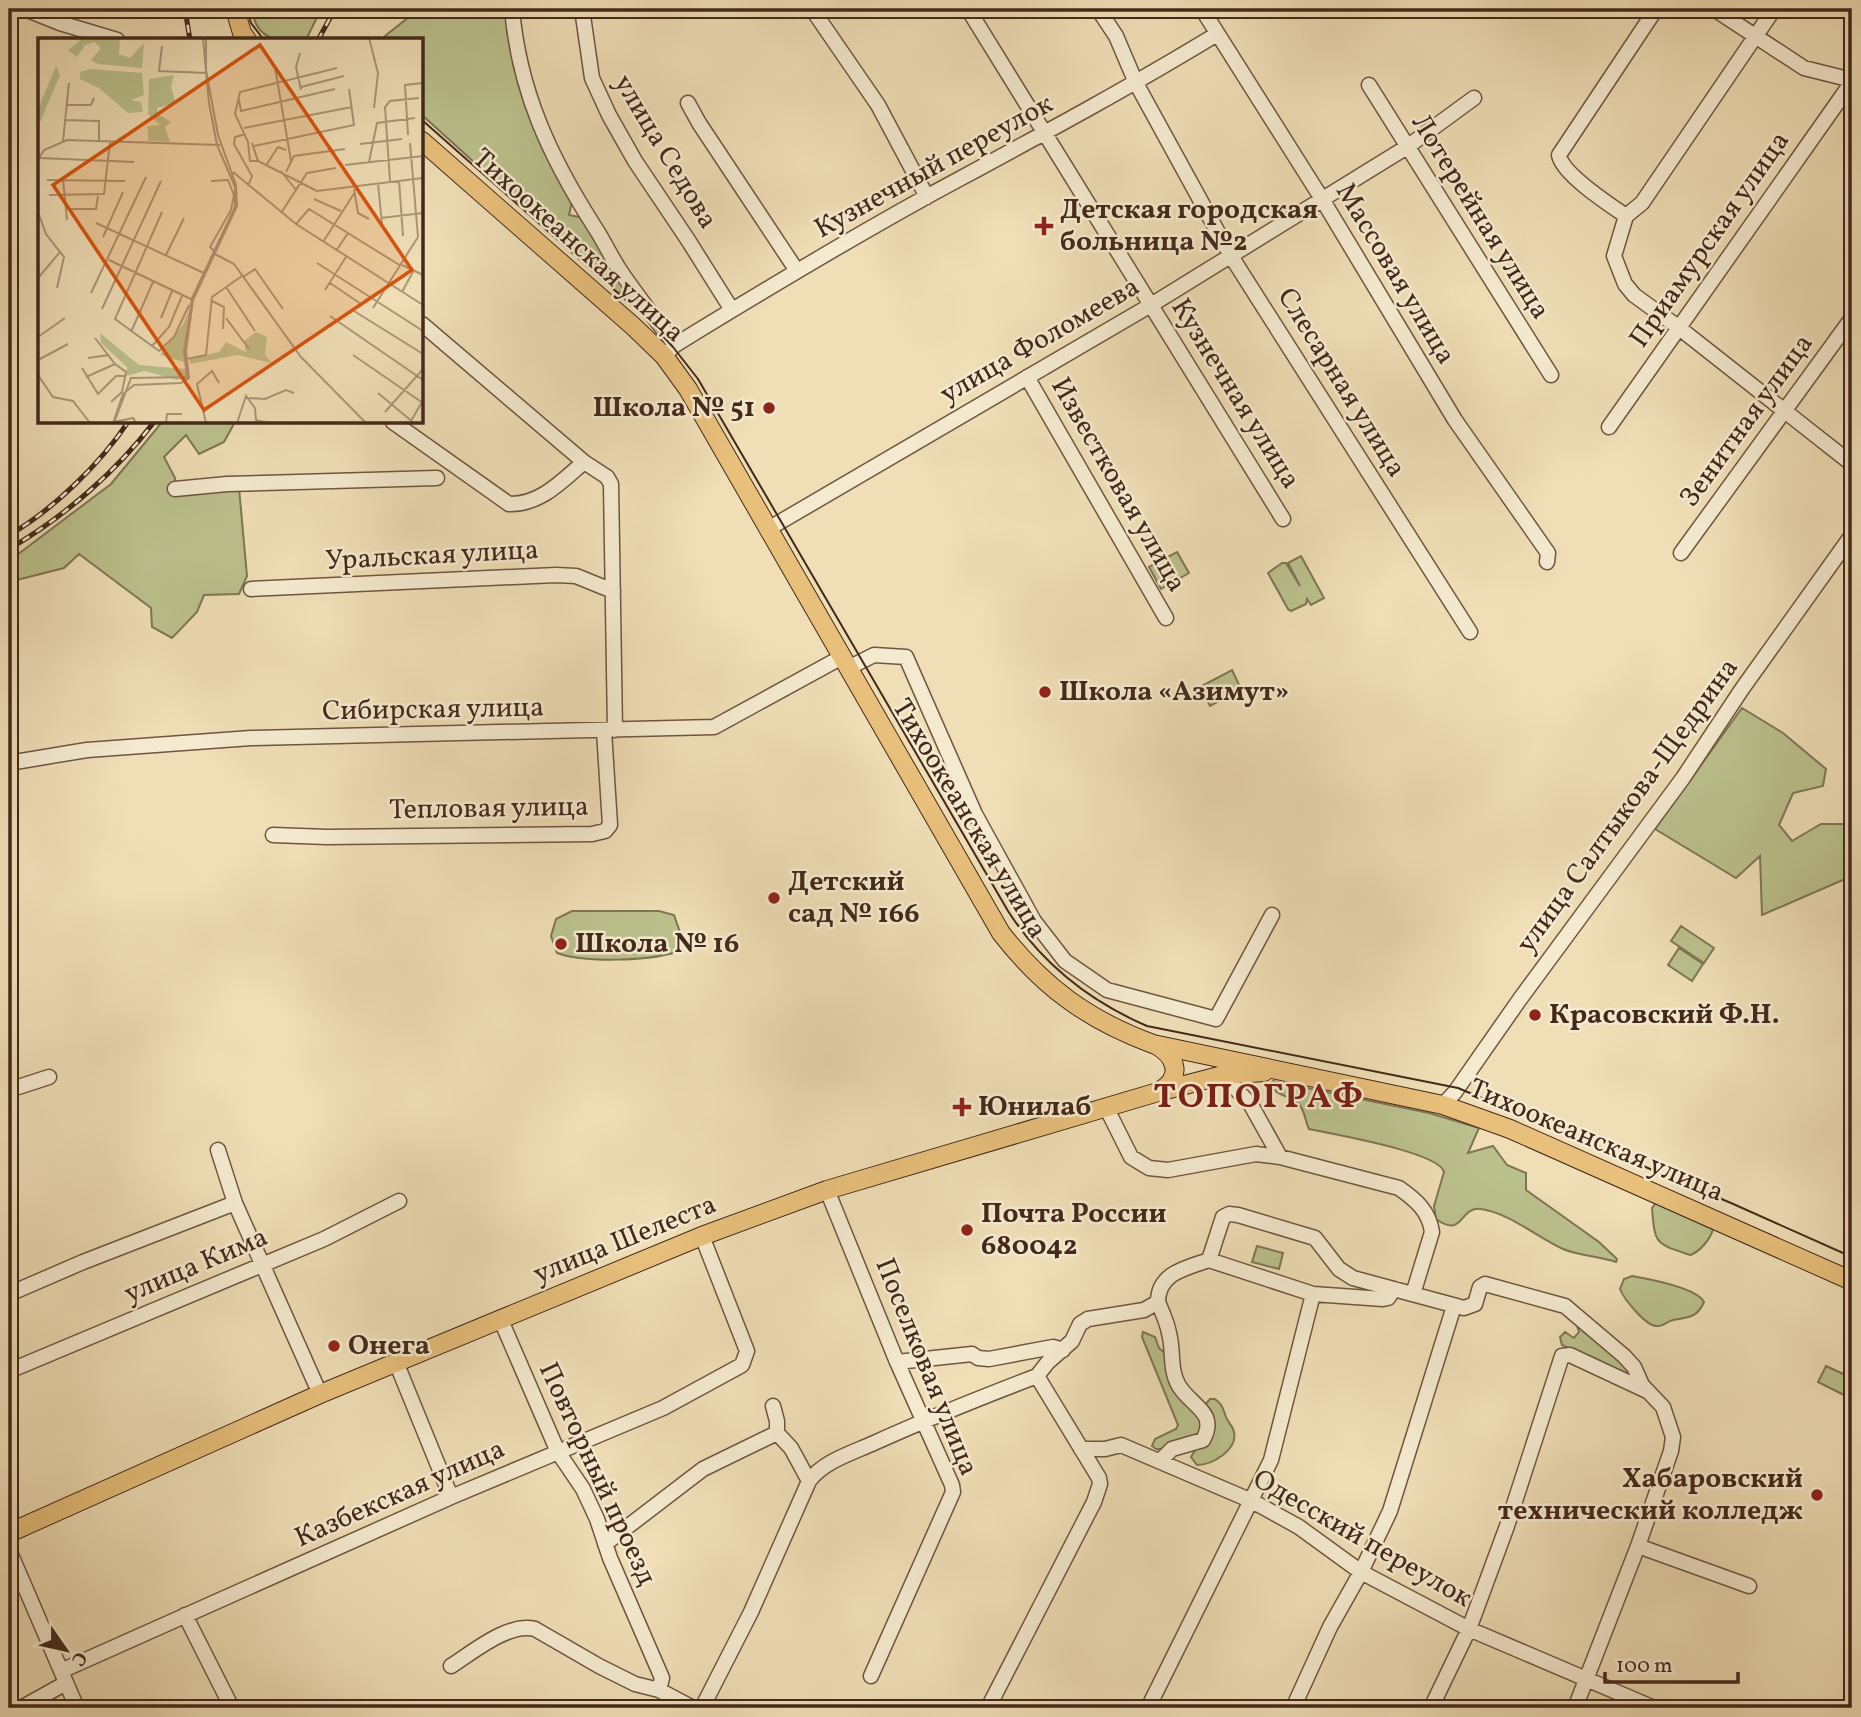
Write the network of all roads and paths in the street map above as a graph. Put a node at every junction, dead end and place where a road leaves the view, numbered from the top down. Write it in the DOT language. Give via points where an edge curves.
graph roads {
  1 [pos="25,9"];
  2 [pos="235,9"];
  3 [pos="512,9"];
  4 [pos="582,9"];
  5 [pos="812,9"];
  6 [pos="968,9"];
  7 [pos="1097,9"];
  8 [pos="1202,9"];
  9 [pos="1656,9"];
  10 [pos="1714,9"];
  11 [pos="1774,9"];
  12 [pos="1217,34"];
  13 [pos="1755,36"];
  14 [pos="110,38"];
  15 [pos="246,38"];
  16 [pos="1852,81"];
  17 [pos="1136,83"];
  18 [pos="1369,85"];
  19 [pos="1474,98"];
  20 [pos="688,103"];
  21 [pos="1046,133"];
  22 [pos="424,143"];
  23 [pos="1407,147"];
  24 [pos="927,197"];
  25 [pos="1322,199"];
  26 [pos="1626,216"];
  27 [pos="1231,256"];
  28 [pos="797,271"];
  29 [pos="1151,305"];
  30 [pos="732,310"];
  31 [pos="1852,318"];
  32 [pos="424,326"];
  33 [pos="1678,327"];
  34 [pos="670,350"];
  35 [pos="1550,375"];
  36 [pos="1027,377"];
  37 [pos="1784,411"];
  38 [pos="396,424"];
  39 [pos="1609,426"];
  40 [pos="584,462"];
  41 [pos="1852,464"];
  42 [pos="437,478"];
  43 [pos="175,489"];
  44 [pos="1283,519"];
  45 [pos="768,529"];
  46 [pos="1852,535"];
  47 [pos="1681,553"];
  48 [pos="1547,562"];
  49 [pos="251,589"];
  50 [pos="613,591"];
  51 [pos="1166,618"];
  52 [pos="1470,632"];
  53 [pos="845,663"];
  54 [pos="609,731"];
  55 [pos="9,763"];
  56 [pos="273,835"];
  57 [pos="1272,915"];
  58 [pos="1153,1044"];
  59 [pos="1285,1070"];
  60 [pos="1223,1075"];
  61 [pos="50,1077"];
  62 [pos="9,1090"];
  63 [pos="1158,1092"];
  64 [pos="1443,1105"];
  65 [pos="1107,1107"];
  66 [pos="218,1150"];
  67 [pos="1280,1157"];
  68 [pos="827,1190"];
  69 [pos="399,1201"];
  70 [pos="235,1203"];
  71 [pos="702,1236"];
  72 [pos="1209,1260"];
  73 [pos="261,1265"];
  74 [pos="1852,1281"];
  75 [pos="1394,1289"];
  76 [pos="9,1294"];
  77 [pos="1313,1294"];
  78 [pos="1413,1294"];
  79 [pos="1158,1302"];
  80 [pos="1454,1306"];
  81 [pos="500,1318"];
  82 [pos="1063,1350"];
  83 [pos="396,1362"];
  84 [pos="897,1362"];
  85 [pos="9,1371"];
  86 [pos="1037,1376"];
  87 [pos="1649,1392"];
  88 [pos="320,1394"];
  89 [pos="773,1406"];
  90 [pos="923,1420"];
  91 [pos="777,1433"];
  92 [pos="1081,1449"];
  93 [pos="558,1452"];
  94 [pos="1160,1461"];
  95 [pos="809,1481"];
  96 [pos="451,1497"];
  97 [pos="1252,1501"];
  98 [pos="9,1533"];
  99 [pos="605,1544"];
  100 [pos="1638,1546"];
  101 [pos="9,1550"];
  102 [pos="1361,1572"];
  103 [pos="1749,1586"];
  104 [pos="185,1615"];
  105 [pos="1469,1629"];
  106 [pos="451,1665"];
  107 [pos="871,1676"];
  108 [pos="63,1677"];
  109 [pos="1585,1679"];
  110 [pos="659,1690"];
  111 [pos="21,1708"];
  112 [pos="77,1708"];
  113 [pos="232,1708"];
  114 [pos="693,1708"];
  115 [pos="702,1708"];
  116 [pos="988,1708"];
  117 [pos="1148,1708"];
  118 [pos="1293,1708"];
  119 [pos="1431,1708"];
  120 [pos="1575,1708"];
  121 [pos="1654,1708"];
  1 -- 14 [label="street"];
  2 -- 15 [label="main road"];
  3 -- 34 [label="street" via="531,106 551,152 573,196"];
  4 -- 30 [label="street, улица Седова" via="592,78 609,115"];
  5 -- 24 [label="street" via="878,105"];
  6 -- 21 [label="street, Кузнечная улица"];
  7 -- 17 [label="street, Слесарная улица"];
  8 -- 12 [label="street, Массовая улица"];
  9 -- 26 [label="street" via="1559,155 1571,173"];
  10 -- 13 [label="street"];
  11 -- 13 [label="street"];
  12 -- 17 [label="street, Кузнечный переулок"];
  12 -- 25 [label="street, Массовая улица"];
  13 -- 16 [label="street" via="1804,68"];
  13 -- 26 [label="street" via="1642,203"];
  16 -- 33 [label="street, Приамурская улица"];
  17 -- 21 [label="street, Кузнечный переулок"];
  17 -- 27 [label="street, Слесарная улица"];
  18 -- 23 [label="street, Лотерейная улица"];
  19 -- 23 [label="street, улица Фоломеева"];
  20 -- 28 [label="street"];
  21 -- 24 [label="street, Кузнечный переулок"];
  21 -- 29 [label="street, Кузнечная улица"];
  22 -- 34 [label="main road, Тихоокеанская улица"];
  23 -- 25 [label="street, улица Фоломеева"];
  23 -- 35 [label="street, Лотерейная улица"];
  24 -- 28 [label="street, Кузнечный переулок"];
  25 -- 27 [label="street, улица Фоломеева"];
  25 -- 48 [label="street, Массовая улица" via="1455,420 1548,553"];
  26 -- 33 [label="street" via="1614,256 1625,284 1633,295"];
  27 -- 29 [label="street, улица Фоломеева"];
  27 -- 52 [label="street, Слесарная улица"];
  28 -- 30 [label="street, Кузнечный переулок"];
  29 -- 36 [label="street, улица Фоломеева"];
  29 -- 44 [label="street, Кузнечная улица"];
  30 -- 34 [label="street, Кузнечный переулок"];
  31 -- 37 [label="street, Зенитная улица"];
  32 -- 40 [label="street"];
  33 -- 37 [label="street"];
  33 -- 39 [label="street, Приамурская улица"];
  34 -- 45 [label="main road, Тихоокеанская улица"];
  36 -- 45 [label="street, улица Фоломеева"];
  36 -- 51 [label="street, Известковая улица"];
  37 -- 41 [label="street"];
  37 -- 47 [label="street, Зенитная улица"];
  38 -- 40 [label="street" via="509,504 538,498"];
  40 -- 50 [label="street" via="611,484"];
  42 -- 43 [label="street"];
  45 -- 53 [label="main road, Тихоокеанская улица"];
  46 -- 64 [label="street, улица Салтыкова-Щедрина" via="1683,778"];
  49 -- 50 [label="street, Уральская улица" via="556,575 576,576"];
  50 -- 54 [label="street"];
  53 -- 54 [label="street, Сибирская улица" via="714,727"];
  53 -- 57 [label="street, Сибирская улица" via="874,655 906,657 975,814 1034,921 1065,961 1107,989 1216,1019"];
  53 -- 58 [label="main road, Тихоокеанская улица" via="1016,952 1044,981 1081,1008 1113,1028"];
  54 -- 55 [label="street, Сибирская улица" via="251,738 87,750"];
  54 -- 56 [label="street, Тепловая улица" via="610,825 605,831"];
  58 -- 59 [label="main road, Тихоокеанская улица"];
  58 -- 63 [label="main road" via="1167,1051 1174,1062 1174,1076"];
  59 -- 60 [label="main road, улица Шелеста"];
  59 -- 64 [label="main road, Тихоокеанская улица"];
  60 -- 63 [label="main road, улица Шелеста"];
  60 -- 67 [label="street" via="1251,1105"];
  61 -- 62 [label="street"];
  63 -- 65 [label="main road, улица Шелеста"];
  64 -- 74 [label="main road, Тихоокеанская улица" via="1510,1129"];
  65 -- 67 [label="street" via="1130,1157 1149,1168 1168,1170 1244,1155"];
  65 -- 68 [label="main road, улица Шелеста"];
  66 -- 70 [label="street"];
  67 -- 78 [label="street" via="1399,1188 1415,1199 1426,1213 1432,1233"];
  68 -- 71 [label="main road, улица Шелеста"];
  68 -- 84 [label="street, Поселковая улица"];
  69 -- 73 [label="street, улица Кима"];
  70 -- 73 [label="street"];
  70 -- 76 [label="street"];
  71 -- 81 [label="main road, улица Шелеста"];
  71 -- 93 [label="street, Казбекская улица" via="747,1351 742,1365 663,1408"];
  72 -- 75 [label="street" via="1223,1217 1238,1215 1307,1234 1346,1276"];
  72 -- 77 [label="street"];
  72 -- 79 [label="street" via="1165,1279"];
  73 -- 85 [label="street, улица Кима"];
  73 -- 88 [label="street"];
  75 -- 77 [label="street" via="1383,1300"];
  75 -- 78 [label="street"];
  77 -- 97 [label="street" via="1271,1460"];
  78 -- 80 [label="street"];
  79 -- 82 [label="street" via="1144,1310 1088,1319"];
  79 -- 94 [label="street" via="1169,1331 1175,1378 1207,1416 1209,1426 1203,1440 1172,1449"];
  80 -- 87 [label="street" via="1473,1307 1485,1283 1565,1306 1630,1362"];
  80 -- 102 [label="street" via="1390,1511"];
  81 -- 83 [label="main road, улица Шелеста"];
  81 -- 93 [label="street, Повторный проезд"];
  82 -- 84 [label="street" via="1053,1347 989,1359 972,1354"];
  82 -- 86 [label="street"];
  83 -- 88 [label="main road, улица Шелеста"];
  83 -- 96 [label="street"];
  84 -- 90 [label="street, Поселковая улица"];
  86 -- 90 [label="street"];
  86 -- 92 [label="street"];
  87 -- 100 [label="street" via="1663,1407 1673,1437"];
  87 -- 105 [label="street" via="1570,1355 1562,1356"];
  88 -- 98 [label="main road, улица Шелеста"];
  89 -- 91 [label="street"];
  90 -- 95 [label="street" via="835,1461"];
  90 -- 107 [label="street, Поселковая улица" via="953,1492"];
  91 -- 95 [label="street"];
  91 -- 99 [label="street" via="703,1469"];
  92 -- 94 [label="street, Одесский переулок" via="1121,1444"];
  92 -- 116 [label="street" via="1099,1478 1094,1502"];
  93 -- 96 [label="street, Казбекская улица"];
  93 -- 99 [label="street, Повторный проезд" via="583,1489"];
  94 -- 97 [label="street, Одесский переулок"];
  95 -- 115 [label="street"];
  96 -- 104 [label="street, Казбекская улица"];
  97 -- 102 [label="street, Одесский переулок" via="1299,1527"];
  97 -- 117 [label="street"];
  99 -- 110 [label="street, Повторный проезд" via="662,1678"];
  100 -- 103 [label="street"];
  100 -- 109 [label="street"];
  101 -- 108 [label="street"];
  102 -- 105 [label="street, Одесский переулок"];
  102 -- 118 [label="street"];
  104 -- 108 [label="street, Казбекская улица"];
  104 -- 113 [label="street"];
  105 -- 109 [label="street, Одесский переулок"];
  105 -- 119 [label="street"];
  106 -- 110 [label="street" via="527,1626 635,1684"];
  108 -- 111 [label="street, Казбекская улица"];
  108 -- 112 [label="street"];
  109 -- 120 [label="street"];
  109 -- 121 [label="street, Одесский переулок"];
  110 -- 114 [label="street"];
}
